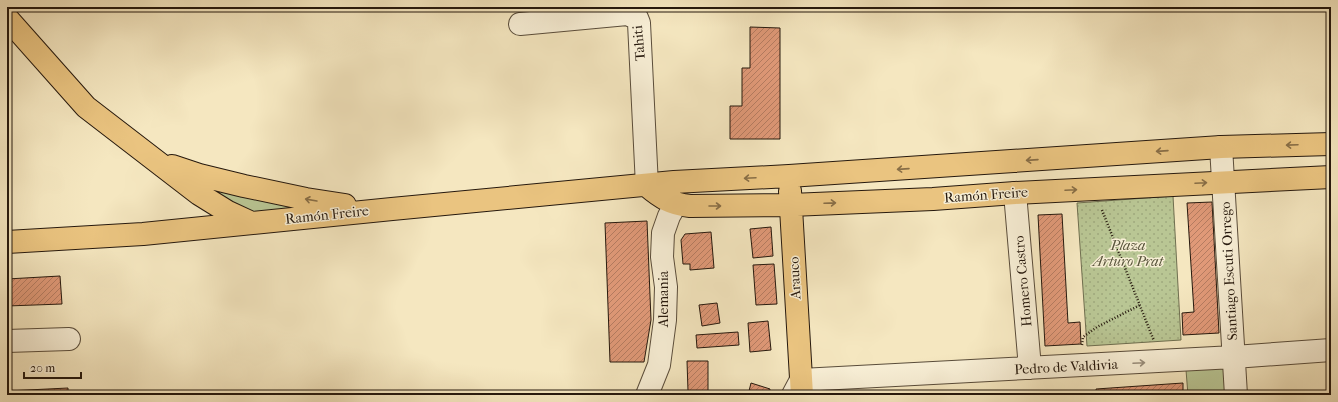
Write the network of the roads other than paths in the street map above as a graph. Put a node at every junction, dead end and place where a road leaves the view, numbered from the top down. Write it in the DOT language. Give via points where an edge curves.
graph roads {
  1 [pos="7,18"];
  2 [pos="520,24"];
  3 [pos="1331,144"];
  4 [pos="1221,148"];
  5 [pos="151,158"];
  6 [pos="789,176"];
  7 [pos="1331,177"];
  8 [pos="706,180"];
  9 [pos="1224,182"];
  10 [pos="647,186"];
  11 [pos="1015,193"];
  12 [pos="199,194"];
  13 [pos="676,204"];
  14 [pos="791,205"];
  15 [pos="392,209"];
  16 [pos="252,223"];
  17 [pos="191,229"];
  18 [pos="7,242"];
  19 [pos="68,339"];
  20 [pos="7,341"];
  21 [pos="1331,350"];
  22 [pos="1234,357"];
  23 [pos="1030,368"];
  24 [pos="799,390"];
  25 [pos="647,395"];
  26 [pos="1236,395"];
  1 -- 5 [label="main road" via="86,107"];
  2 -- 10 [label="street, Tahiti" via="627,14 637,18 640,23"];
  3 -- 4 [label="main road, Ramón Freire, one-way"];
  4 -- 6 [label="main road, Ramón Freire, one-way"];
  4 -- 9 [label="street, Santiago Escuti Orrego"];
  5 -- 12 [label="main road"];
  15 -- 5 [label="main road, one-way" via="335,204 244,186 199,175"];
  6 -- 8 [label="main road, Ramón Freire, one-way"];
  6 -- 14 [label="main road, Arauco"];
  7 -- 9 [label="main road, Ramón Freire"];
  8 -- 10 [label="main road, Ramón Freire"];
  8 -- 13 [label="main road" via="686,192"];
  11 -- 9 [label="main road, Ramón Freire, one-way"];
  9 -- 22 [label="street, Santiago Escuti Orrego"];
  10 -- 13 [label="main road, Ramón Freire" via="658,196"];
  10 -- 15 [label="main road, Ramón Freire"];
  14 -- 11 [label="main road, Ramón Freire, one-way"];
  11 -- 23 [label="street, Homero Castro"];
  12 -- 16 [label="main road"];
  12 -- 17 [label="main road" via="199,206"];
  13 -- 14 [label="main road, Ramón Freire, one-way"];
  13 -- 25 [label="street, Alemania" via="663,234 665,320 659,365"];
  14 -- 24 [label="main road, Arauco"];
  15 -- 16 [label="main road, Ramón Freire"];
  16 -- 17 [label="main road, Ramón Freire"];
  17 -- 18 [label="main road, Ramón Freire"];
  19 -- 20 [label="street"];
  21 -- 22 [label="street, Pedro de Valdivia"];
  23 -- 22 [label="street, Pedro de Valdivia, one-way"];
  22 -- 26 [label="street, Santiago Escuti Orrego"];
  23 -- 24 [label="street, Pedro de Valdivia"];
}
